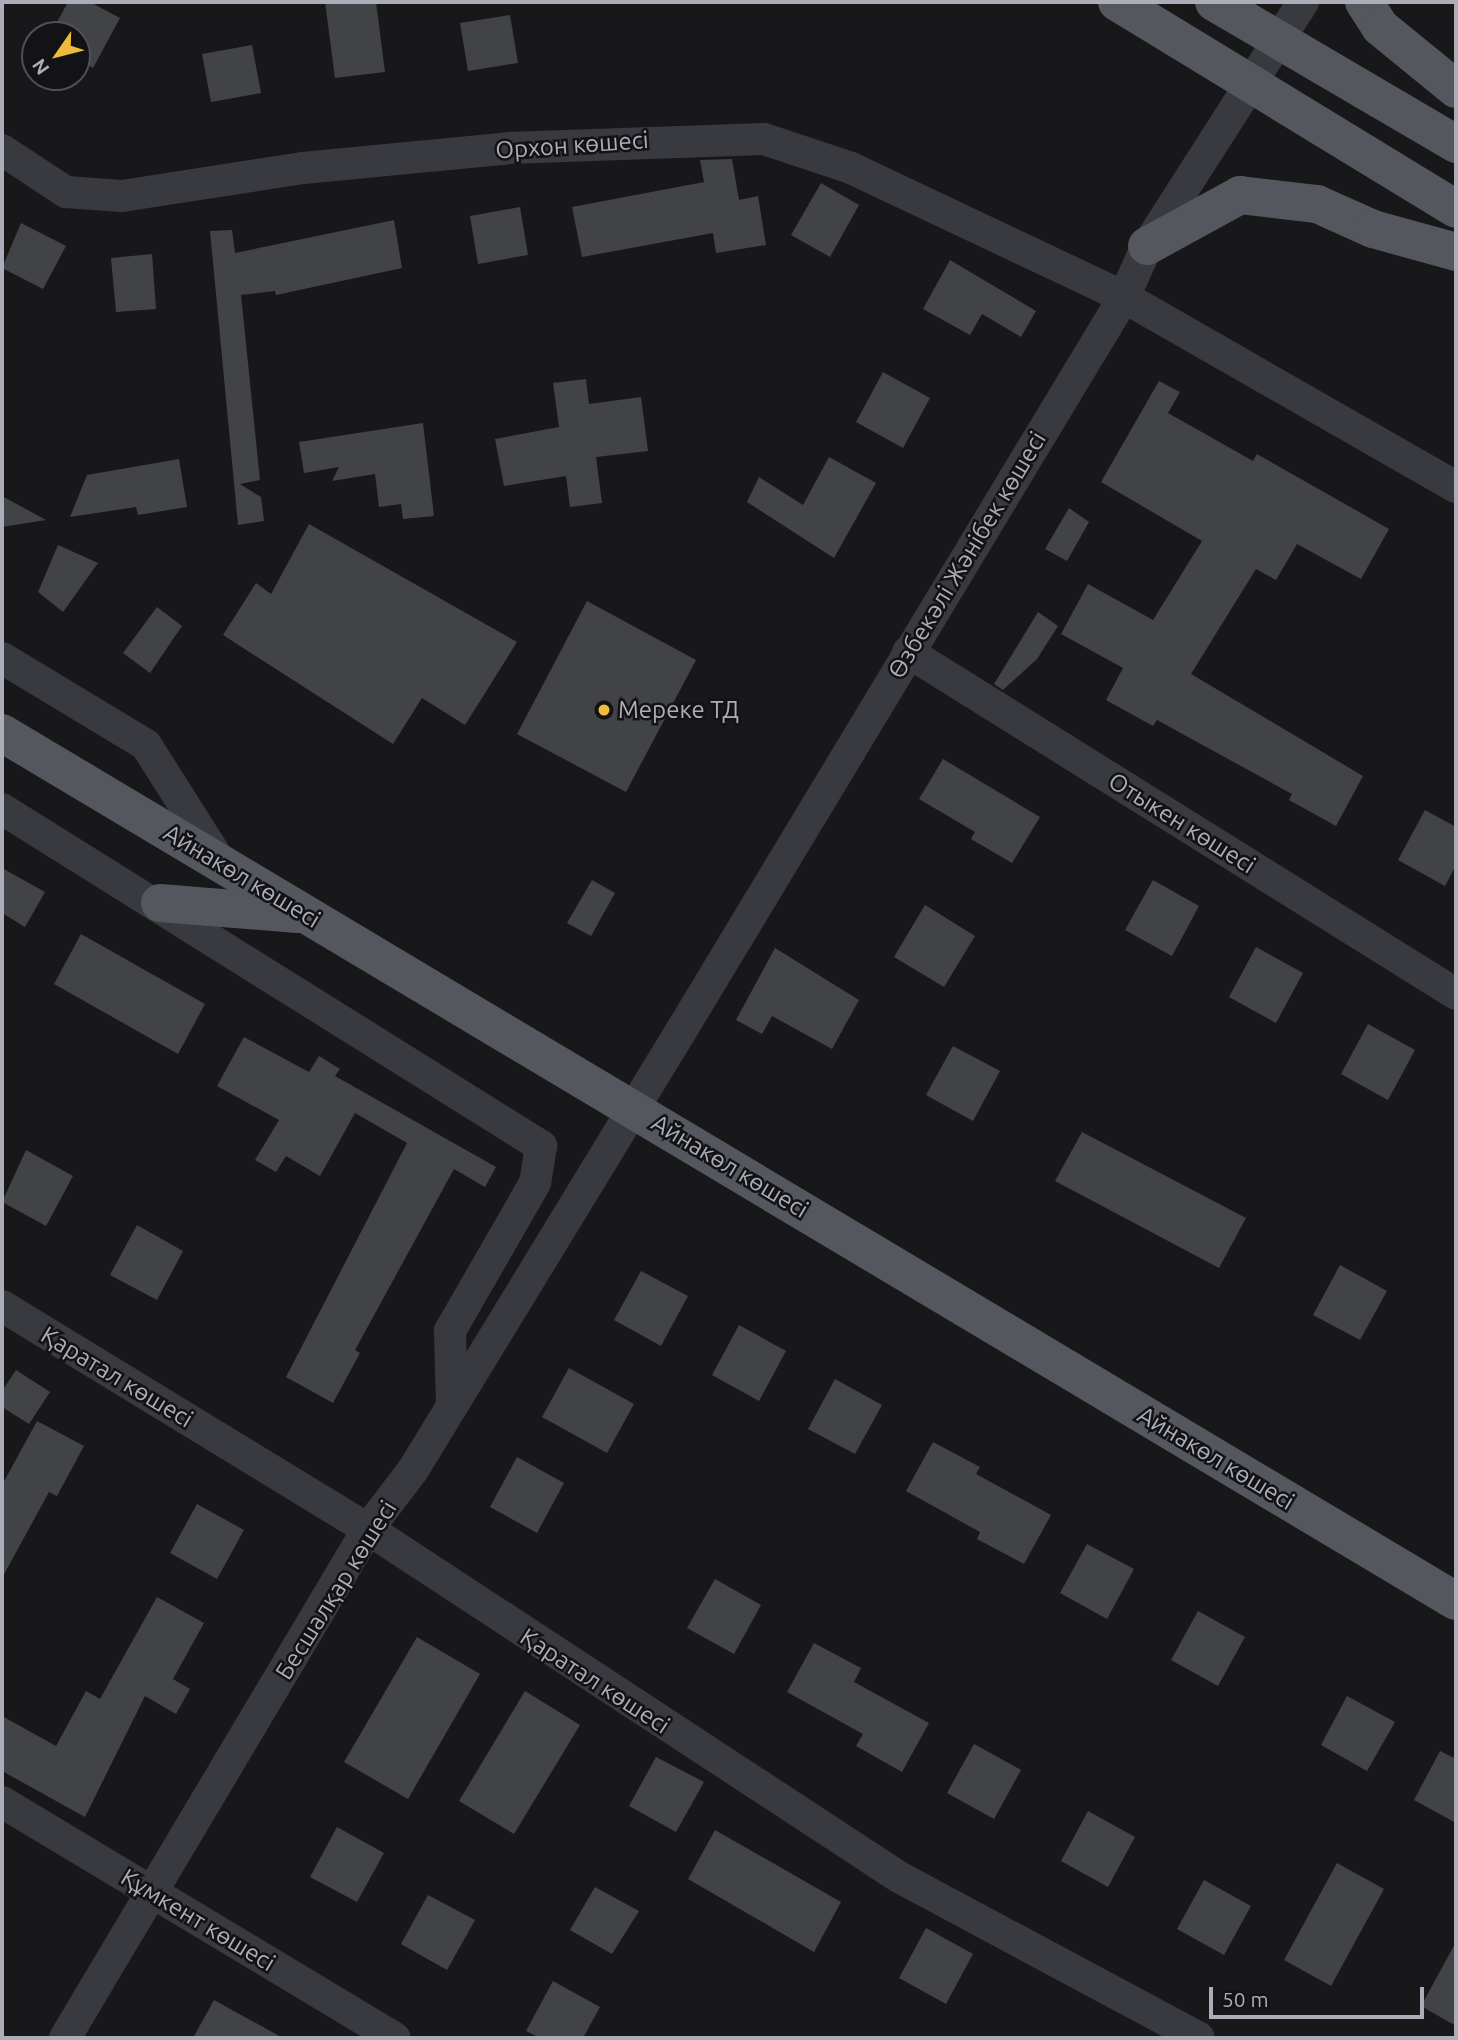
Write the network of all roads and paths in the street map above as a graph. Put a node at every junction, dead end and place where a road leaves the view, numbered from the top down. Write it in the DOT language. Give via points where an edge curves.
graph roads {
  1 [pos="1118,2"];
  2 [pos="1214,2"];
  3 [pos="1303,2"];
  4 [pos="1364,2"];
  5 [pos="1277,42"];
  6 [pos="1253,84"];
  7 [pos="1456,89"];
  8 [pos="1456,144"];
  9 [pos="2,150"];
  10 [pos="1456,208"];
  11 [pos="1147,246"];
  12 [pos="1456,252"];
  13 [pos="1124,297"];
  14 [pos="1456,488"];
  15 [pos="908,652"];
  16 [pos="2,658"];
  17 [pos="2,733"];
  18 [pos="2,809"];
  19 [pos="222,864"];
  20 [pos="160,903"];
  21 [pos="306,914"];
  22 [pos="1456,994"];
  23 [pos="633,1109"];
  24 [pos="2,1306"];
  25 [pos="452,1406"];
  26 [pos="369,1529"];
  27 [pos="1456,1601"];
  28 [pos="2,1802"];
  29 [pos="154,1894"];
  30 [pos="65,2038"];
  31 [pos="395,2038"];
  32 [pos="1199,2038"];
  1 -- 6 [label="main road"];
  2 -- 5 [label="main road"];
  3 -- 5 [label="street, Өзбекәлі Жәнібек көшесі"];
  4 -- 7 [label="main road" via="1380,27"];
  5 -- 6 [label="street, Өзбекәлі Жәнібек көшесі"];
  5 -- 8 [label="main road"];
  6 -- 10 [label="main road"];
  6 -- 11 [label="street, Өзбекәлі Жәнібек көшесі"];
  9 -- 13 [label="street, Орхон көшесі" via="66,192 112,196 303,168 509,148 764,139 852,168"];
  11 -- 12 [label="main road" via="1240,195 1317,204 1373,229"];
  11 -- 13 [label="street, Өзбекәлі Жәнібек көшесі"];
  13 -- 14 [label="street, Орхон көшесі"];
  13 -- 15 [label="street, Өзбекәлі Жәнібек көшесі"];
  15 -- 22 [label="street, Отыкен көшесі"];
  15 -- 23 [label="street, Өзбекәлі Жәнібек көшесі"];
  16 -- 19 [label="street" via="146,745"];
  17 -- 19 [label="main road, Айнакөл көшесі"];
  18 -- 20 [label="street"];
  19 -- 21 [label="main road, Айнакөл көшесі"];
  20 -- 21 [label="main road"];
  20 -- 25 [label="street" via="541,1146 536,1182 450,1331"];
  21 -- 23 [label="main road, Айнакөл көшесі"];
  23 -- 25 [label="street, Бесшалқар көшесі"];
  23 -- 27 [label="main road, Айнакөл көшесі"];
  24 -- 26 [label="street, Қаратал көшесі"];
  25 -- 26 [label="street, Бесшалқар көшесі"];
  26 -- 29 [label="street, Бесшалқар көшесі"];
  26 -- 32 [label="street, Қаратал көшесі" via="899,1877"];
  28 -- 29 [label="street, Құмкент көшесі"];
  29 -- 30 [label="street, Бесшалқар көшесі"];
  29 -- 31 [label="street, Құмкент көшесі"];
}
